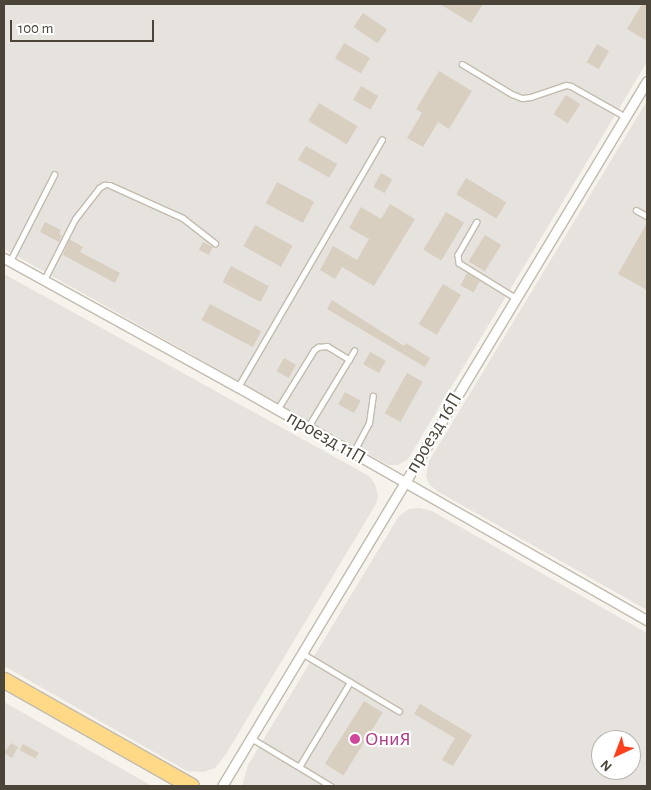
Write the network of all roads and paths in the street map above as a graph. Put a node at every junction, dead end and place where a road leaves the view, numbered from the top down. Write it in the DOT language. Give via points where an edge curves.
graph roads {
  1 [pos="462,64"];
  2 [pos="647,81"];
  3 [pos="626,117"];
  4 [pos="382,140"];
  5 [pos="54,175"];
  6 [pos="636,210"];
  7 [pos="647,216"];
  8 [pos="477,222"];
  9 [pos="215,243"];
  10 [pos="7,260"];
  11 [pos="44,280"];
  12 [pos="516,298"];
  13 [pos="354,351"];
  14 [pos="350,359"];
  15 [pos="238,387"];
  16 [pos="373,396"];
  17 [pos="277,410"];
  18 [pos="308,428"];
  19 [pos="354,453"];
  20 [pos="405,482"];
  21 [pos="647,620"];
  22 [pos="302,653"];
  23 [pos="4,680"];
  24 [pos="350,682"];
  25 [pos="399,711"];
  26 [pos="251,738"];
  27 [pos="299,767"];
  28 [pos="191,786"];
  29 [pos="222,786"];
  30 [pos="331,786"];
  1 -- 3 [label="lane" via="522,98 566,85"];
  2 -- 3 [label="street, проезд 16П"];
  3 -- 12 [label="street, проезд 16П"];
  4 -- 15 [label="lane"];
  5 -- 10 [label="lane"];
  6 -- 7 [label="lane"];
  8 -- 12 [label="lane" via="458,255 459,263"];
  9 -- 11 [label="lane" via="183,218 110,185 104,186 75,219"];
  10 -- 11 [label="street, проезд 11П"];
  11 -- 15 [label="street, проезд 11П"];
  12 -- 20 [label="street, проезд 16П"];
  13 -- 14 [label="lane"];
  14 -- 17 [label="lane" via="327,346 318,347"];
  14 -- 18 [label="lane"];
  15 -- 17 [label="street, проезд 11П"];
  16 -- 19 [label="lane" via="369,423"];
  17 -- 18 [label="street, проезд 11П"];
  18 -- 19 [label="street, проезд 11П"];
  19 -- 20 [label="street, проезд 11П"];
  20 -- 21 [label="street, проезд 11П"];
  20 -- 22 [label="street, проезд 16П"];
  22 -- 24 [label="lane"];
  22 -- 26 [label="street, проезд 16П"];
  23 -- 28 [label="highway"];
  24 -- 25 [label="lane"];
  24 -- 27 [label="lane"];
  26 -- 27 [label="lane"];
  26 -- 29 [label="street, проезд 16П"];
  27 -- 30 [label="lane"];
}
